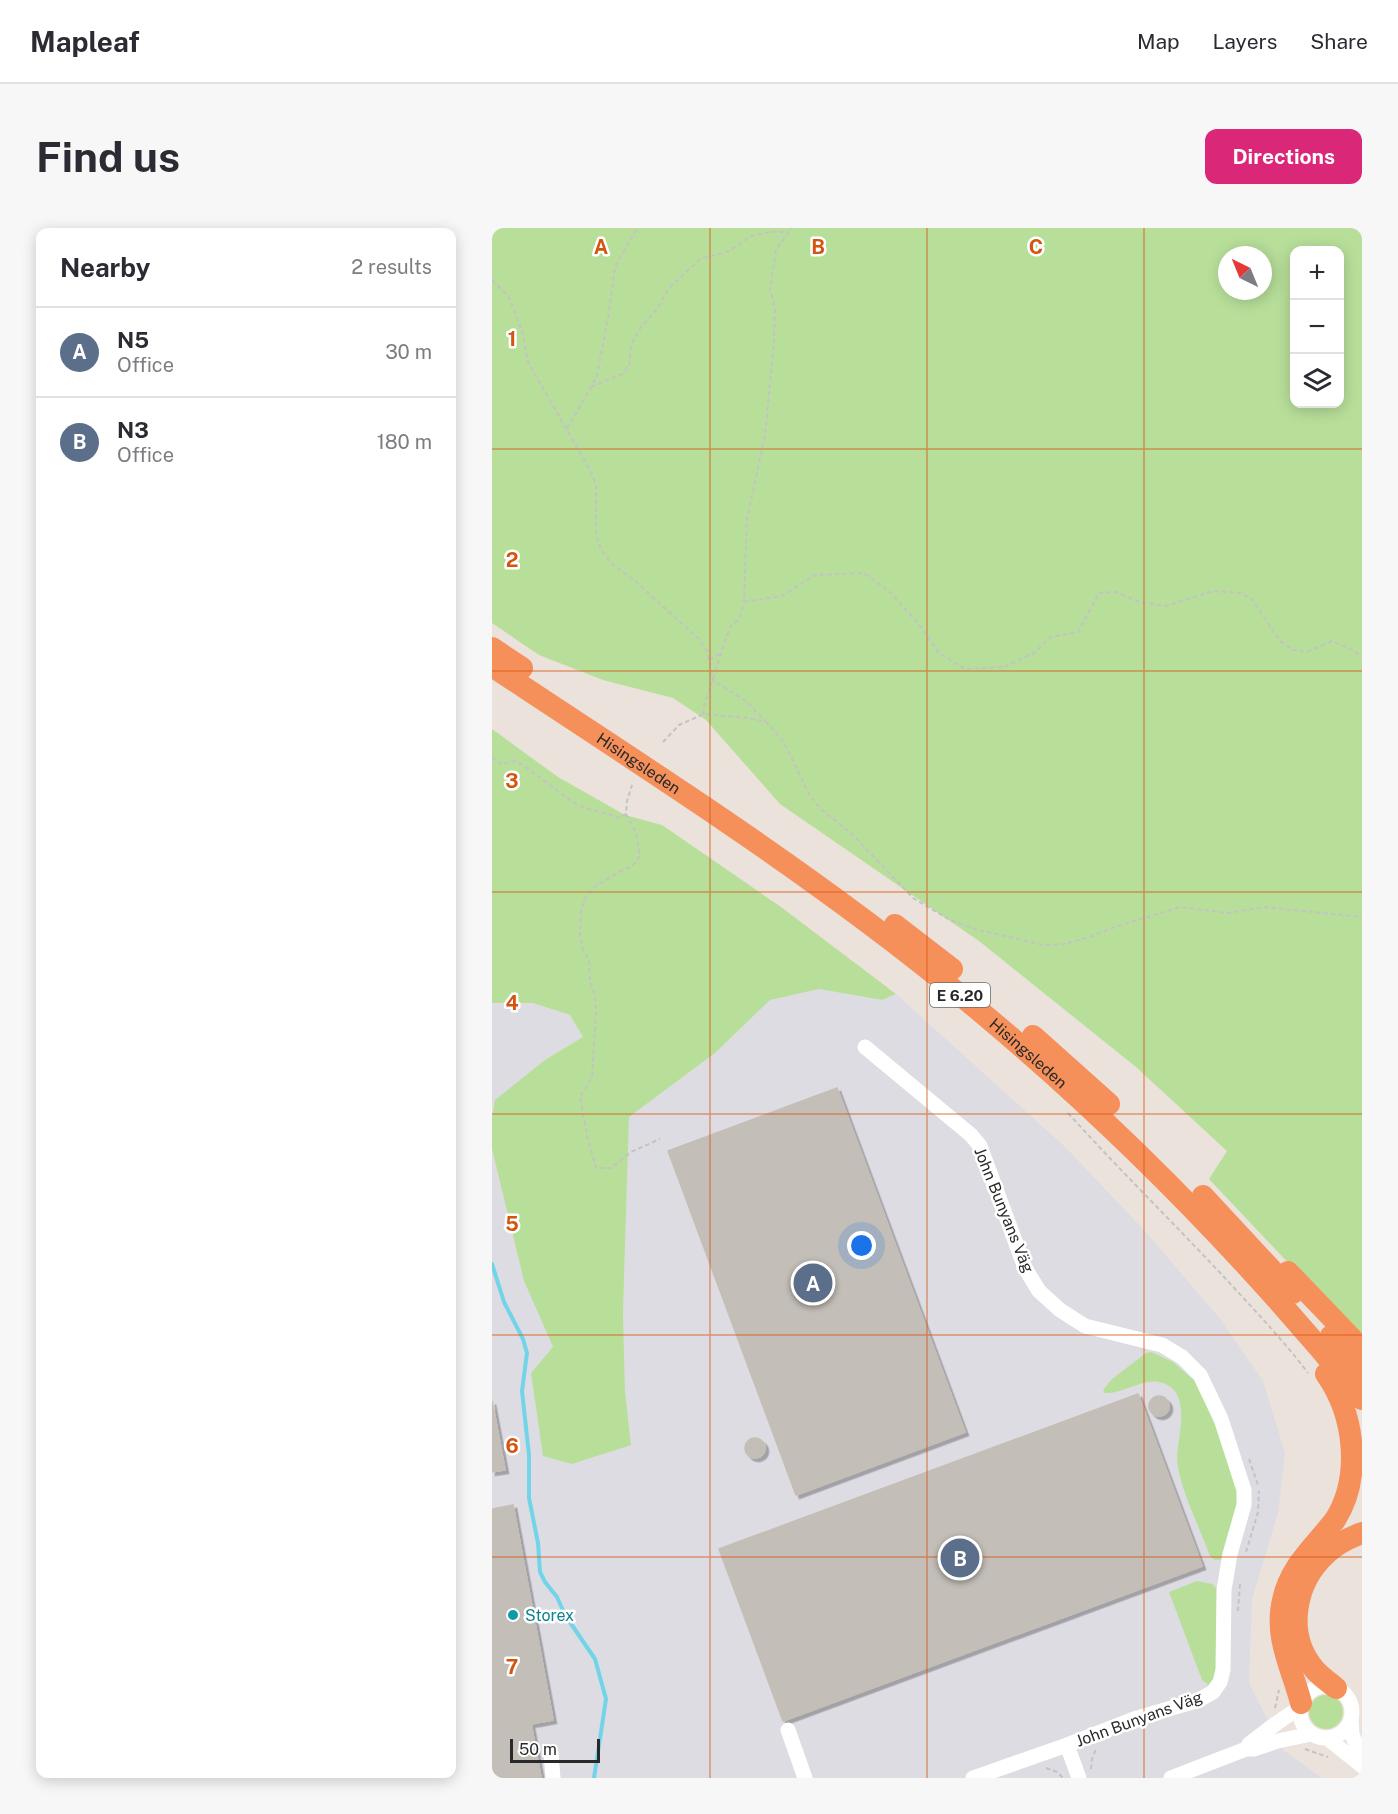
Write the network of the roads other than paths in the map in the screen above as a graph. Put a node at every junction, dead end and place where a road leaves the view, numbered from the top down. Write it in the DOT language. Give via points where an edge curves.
graph roads {
  1 [pos="492,648"];
  2 [pos="492,666"];
  3 [pos="865,1047"];
  4 [pos="1219,1212"];
  5 [pos="1283,1304"];
  6 [pos="1362,1349"];
  7 [pos="1362,1374"];
  8 [pos="1362,1399"];
  9 [pos="1362,1533"];
  10 [pos="1349,1694"];
  11 [pos="1300,1705"];
  12 [pos="1351,1718"];
  13 [pos="788,1730"];
  14 [pos="1311,1734"];
  15 [pos="1327,1738"];
  16 [pos="1067,1745"];
  17 [pos="1246,1749"];
  18 [pos="551,1753"];
  19 [pos="1362,1756"];
  20 [pos="1362,1766"];
  21 [pos="1085,1775"];
  22 [pos="553,1778"];
  23 [pos="805,1778"];
  24 [pos="973,1778"];
  25 [pos="1171,1778"];
  1 -- 4 [label="highway, Hisingsleden / E 6.20" via="754,822 923,946 1070,1068"];
  2 -- 5 [label="highway, Hisingsleden / E 6.20" via="761,846 953,989 1131,1145"];
  3 -- 16 [label="street, John Bunyans Väg" via="980,1146 1025,1268 1039,1291 1085,1326 1162,1345 1200,1375 1238,1469 1244,1505 1224,1590 1220,1682 1213,1692 1199,1700"];
  4 -- 6 [label="highway" via="1234,1213"];
  4 -- 7 [label="highway, Hisingsleden / E 6.20"];
  5 -- 8 [label="highway, Hisingsleden / E 6.20"];
  5 -- 11 [label="highway" via="1282,1319 1339,1394 1350,1419 1354,1445 1352,1486 1343,1509 1297,1565 1281,1606 1283,1648"];
  9 -- 10 [label="highway" via="1334,1547 1314,1567 1301,1591 1296,1612 1297,1634 1314,1669"];
  10 -- 11 [label="street" via="1326,1686 1316,1688"];
  10 -- 12 [label="street"];
  11 -- 14 [label="street" via="1300,1720"];
  11 -- 17 [label="street"];
  12 -- 15 [label="street" via="1342,1732"];
  12 -- 19 [label="street" via="1352,1735"];
  13 -- 23 [label="street"];
  14 -- 15 [label="street"];
  14 -- 17 [label="street"];
  15 -- 20 [label="street"];
  16 -- 21 [label="street, John Bunyans Väg"];
  16 -- 24 [label="street, John Bunyans Väg"];
  17 -- 25 [label="street"];
  18 -- 22 [label="street"];
}
